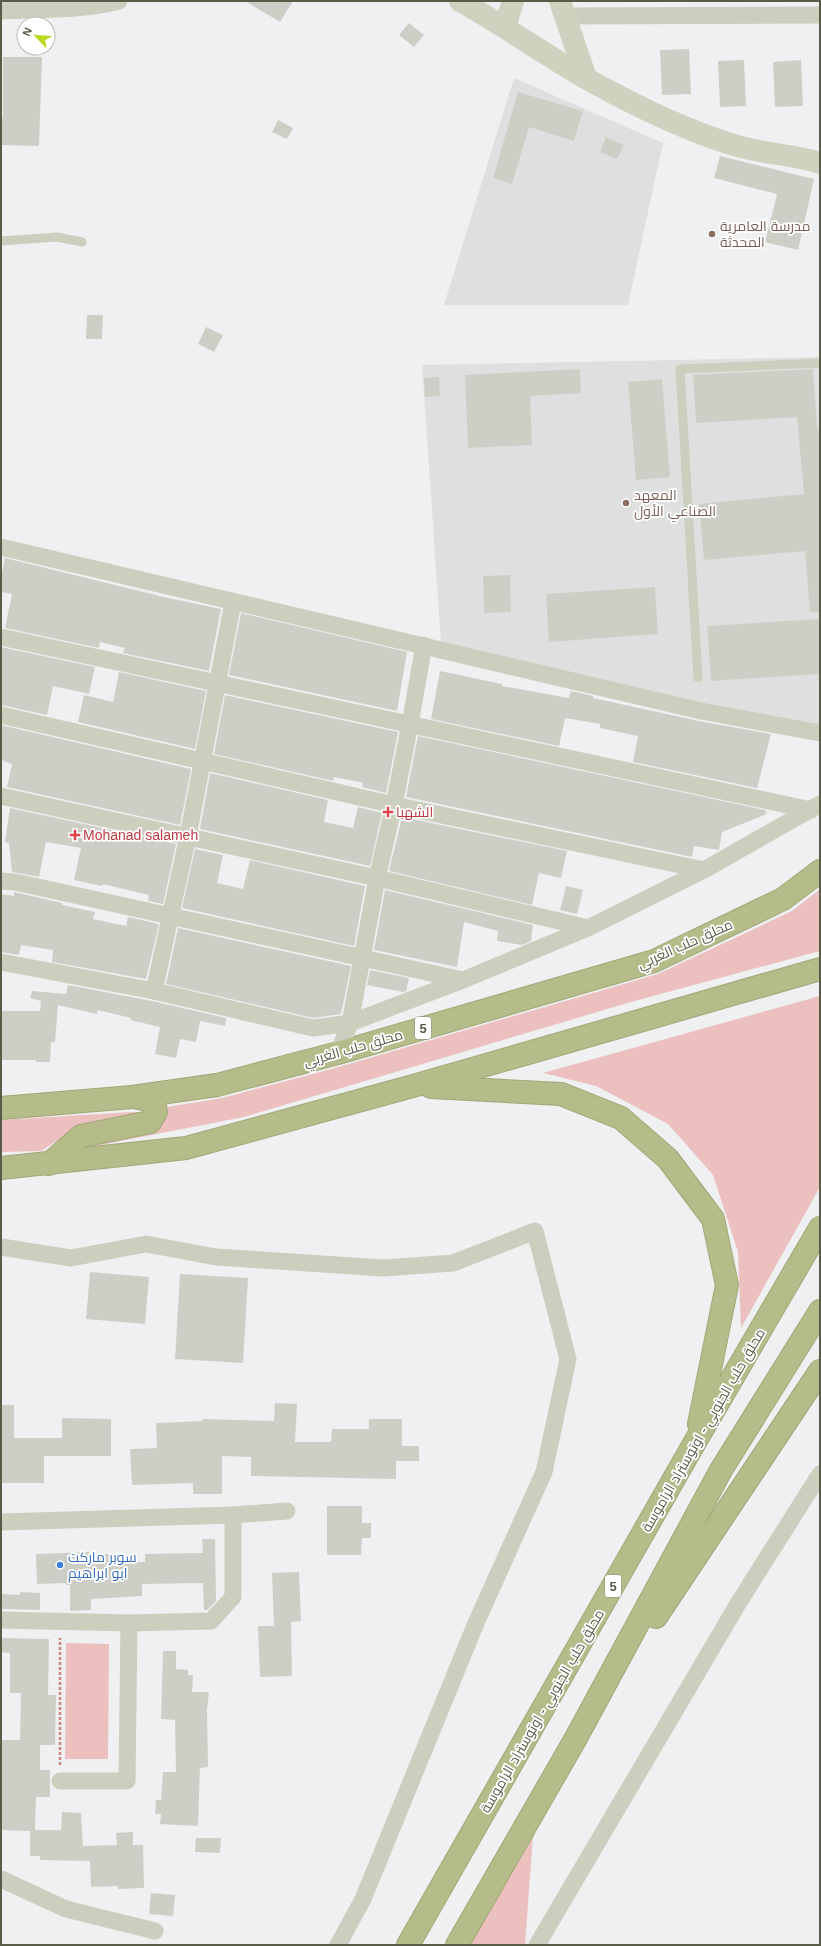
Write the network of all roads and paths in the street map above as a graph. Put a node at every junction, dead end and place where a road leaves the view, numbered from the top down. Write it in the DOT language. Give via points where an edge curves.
graph roads {
  1 [pos="119,1"];
  2 [pos="460,1"];
  3 [pos="514,1"];
  4 [pos="485,7"];
  5 [pos="562,9"];
  6 [pos="1,11"];
  7 [pos="820,15"];
  8 [pos="504,27"];
  9 [pos="586,78"];
  10 [pos="816,161"];
  11 [pos="1,241"];
  12 [pos="82,242"];
  13 [pos="820,363"];
  14 [pos="1,547"];
  15 [pos="233,602"];
  16 [pos="1,637"];
  17 [pos="424,645"];
  18 [pos="698,678"];
  19 [pos="217,683"];
  20 [pos="1,715"];
  21 [pos="410,724"];
  22 [pos="820,733"];
  23 [pos="202,760"];
  24 [pos="1,796"];
  25 [pos="394,805"];
  26 [pos="816,807"];
  27 [pos="188,836"];
  28 [pos="704,870"];
  29 [pos="820,871"];
  30 [pos="377,878"];
  31 [pos="1,881"];
  32 [pos="171,915"];
  33 [pos="588,928"];
  34 [pos="363,957"];
  35 [pos="1,962"];
  36 [pos="820,969"];
  37 [pos="463,980"];
  38 [pos="154,991"];
  39 [pos="350,1023"];
  40 [pos="338,1053"];
  41 [pos="413,1086"];
  42 [pos="132,1097"];
  43 [pos="1,1108"];
  44 [pos="49,1164"];
  45 [pos="1,1168"];
  46 [pos="820,1228"];
  47 [pos="1,1246"];
  48 [pos="820,1311"];
  49 [pos="820,1371"];
  50 [pos="695,1442"];
  51 [pos="820,1474"];
  52 [pos="287,1511"];
  53 [pos="233,1515"];
  54 [pos="1,1522"];
  55 [pos="1,1620"];
  56 [pos="60,1622"];
  57 [pos="129,1623"];
  58 [pos="576,1738"];
  59 [pos="60,1781"];
  60 [pos="1,1879"];
  61 [pos="155,1932"];
  62 [pos="541,1942"];
  63 [pos="338,1945"];
  64 [pos="408,1945"];
  65 [pos="456,1945"];
  1 -- 6 [label="street" via="66,8"];
  2 -- 4 [label="street"];
  3 -- 8 [label="street"];
  4 -- 8 [label="street"];
  5 -- 7 [label="street"];
  5 -- 9 [label="street"];
  8 -- 9 [label="street"];
  9 -- 10 [label="street" via="684,126 734,146"];
  11 -- 12 [label="lane" via="57,237"];
  13 -- 18 [label="lane" via="680,369"];
  14 -- 15 [label="street"];
  15 -- 17 [label="street"];
  15 -- 19 [label="street"];
  16 -- 19 [label="street"];
  17 -- 21 [label="street"];
  17 -- 22 [label="street" via="701,711"];
  19 -- 21 [label="street"];
  19 -- 23 [label="street"];
  20 -- 23 [label="street"];
  21 -- 25 [label="street"];
  21 -- 26 [label="street"];
  23 -- 25 [label="street"];
  23 -- 27 [label="street"];
  24 -- 27 [label="street"];
  25 -- 28 [label="street"];
  25 -- 30 [label="street"];
  26 -- 28 [label="street"];
  27 -- 30 [label="street"];
  27 -- 32 [label="street"];
  28 -- 33 [label="street"];
  29 -- 40 [label="highway, محلق حلب الغربي / 5" via="783,900 654,961"];
  30 -- 33 [label="street"];
  30 -- 34 [label="street"];
  31 -- 32 [label="street"];
  32 -- 34 [label="street"];
  32 -- 38 [label="street"];
  33 -- 37 [label="street"];
  34 -- 37 [label="street"];
  34 -- 39 [label="street"];
  35 -- 38 [label="street"];
  36 -- 41 [label="highway"];
  37 -- 39 [label="street"];
  38 -- 39 [label="street" via="313,1028"];
  39 -- 40 [label="street"];
  40 -- 42 [label="highway, محلق حلب الغربي / 5" via="217,1085"];
  41 -- 44 [label="highway" via="186,1148"];
  41 -- 50 [label="highway" via="561,1094 621,1118 668,1159 712,1219 727,1285"];
  42 -- 43 [label="highway, محلق حلب الغربي / 5"];
  42 -- 44 [label="highway" via="154,1101 156,1112 150,1122 81,1136"];
  44 -- 45 [label="highway"];
  46 -- 50 [label="highway, محلق حلب الجنوبي - اوتوستراد الراموسة / 5"];
  47 -- 63 [label="street" via="71,1258 146,1244 216,1257 383,1268 453,1263 535,1231 568,1360 544,1472 476,1623 363,1899"];
  48 -- 58 [label="highway" via="721,1470"];
  49 -- 58 [label="highway"];
  50 -- 64 [label="highway, محلق حلب الجنوبي - اوتوستراد الراموسة / 5"];
  51 -- 62 [label="street" via="739,1602"];
  52 -- 53 [label="street"];
  53 -- 54 [label="street"];
  53 -- 57 [label="street" via="233,1596 210,1621"];
  55 -- 56 [label="street"];
  56 -- 57 [label="street"];
  56 -- 59 [label="path"];
  57 -- 59 [label="street" via="127,1781"];
  58 -- 65 [label="highway"];
  60 -- 61 [label="street" via="66,1909"];
}
